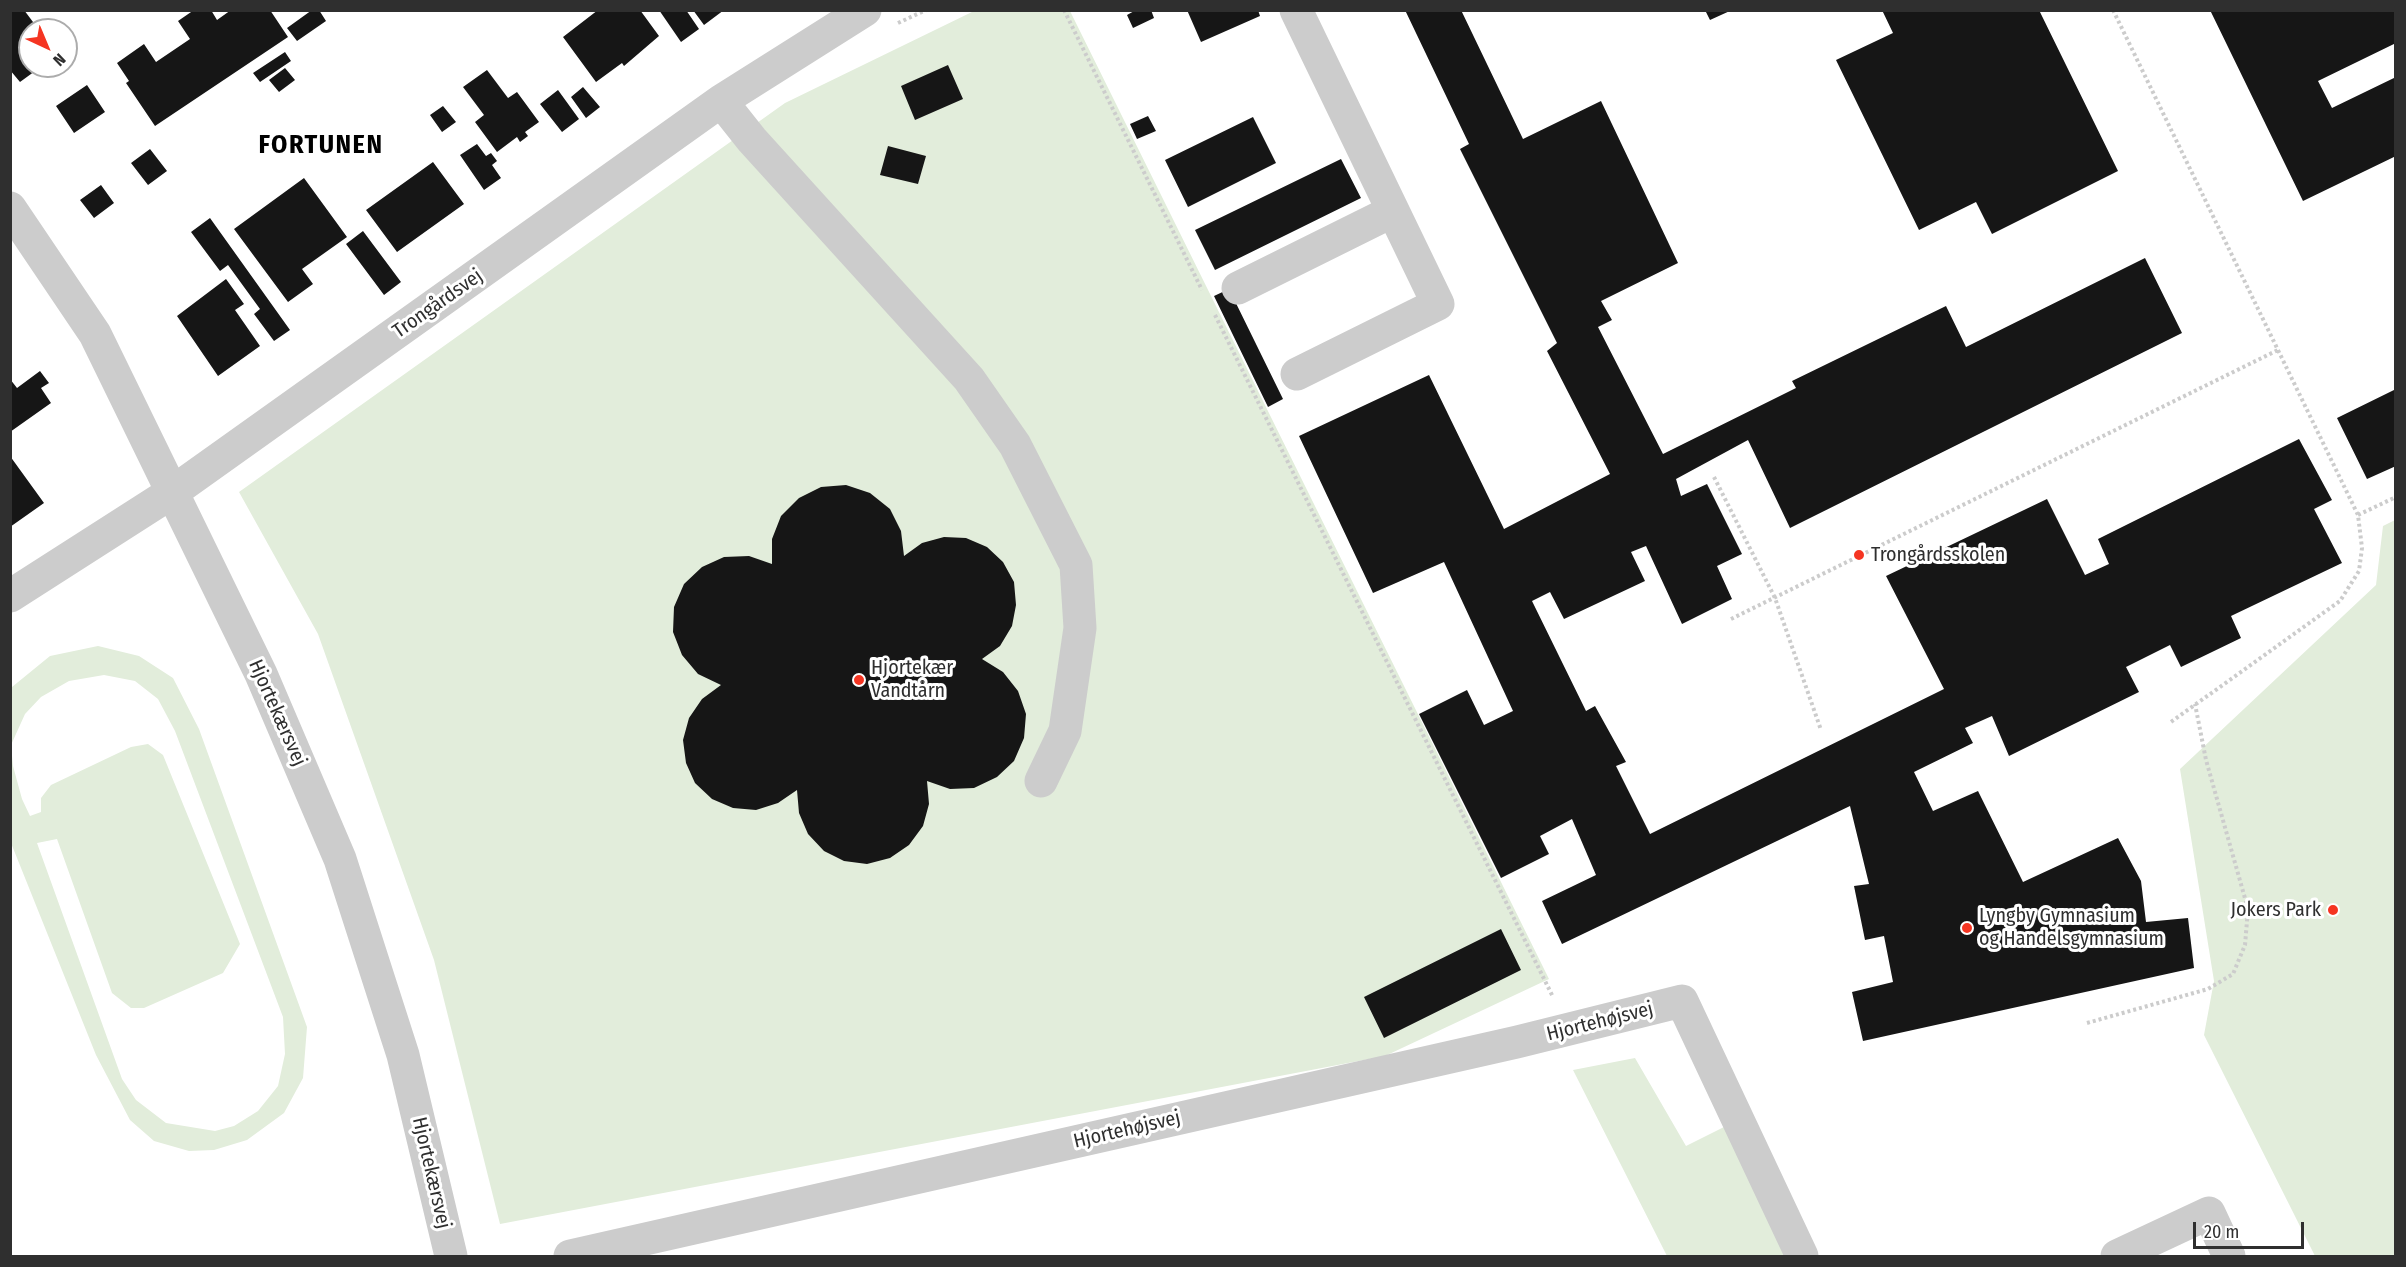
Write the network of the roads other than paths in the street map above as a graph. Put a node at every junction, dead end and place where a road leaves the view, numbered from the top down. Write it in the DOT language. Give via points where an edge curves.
graph roads {
  1 [pos="864,10"];
  2 [pos="1296,10"];
  3 [pos="721,100"];
  4 [pos="10,208"];
  5 [pos="1391,212"];
  6 [pos="1238,288"];
  7 [pos="1297,374"];
  8 [pos="174,491"];
  9 [pos="10,596"];
  10 [pos="1041,781"];
  11 [pos="451,1257"];
  12 [pos="570,1257"];
  13 [pos="1803,1257"];
  14 [pos="2116,1257"];
  15 [pos="2229,1257"];
  1 -- 3 [label="street, Trongårdsvej"];
  2 -- 5 [label="street"];
  3 -- 8 [label="street, Trongårdsvej"];
  3 -- 10 [label="street" via="752,140 969,379 1015,445 1076,565 1080,628 1065,731"];
  4 -- 8 [label="street, Hjortekærsvej" via="95,334"];
  5 -- 6 [label="street"];
  5 -- 7 [label="street" via="1438,304"];
  8 -- 9 [label="street, Trongårdsvej"];
  8 -- 11 [label="street, Hjortekærsvej" via="261,674 340,859 403,1055"];
  12 -- 13 [label="street, Hjortehøjsvej" via="1682,1001"];
  14 -- 15 [label="street" via="2209,1213"];
}
